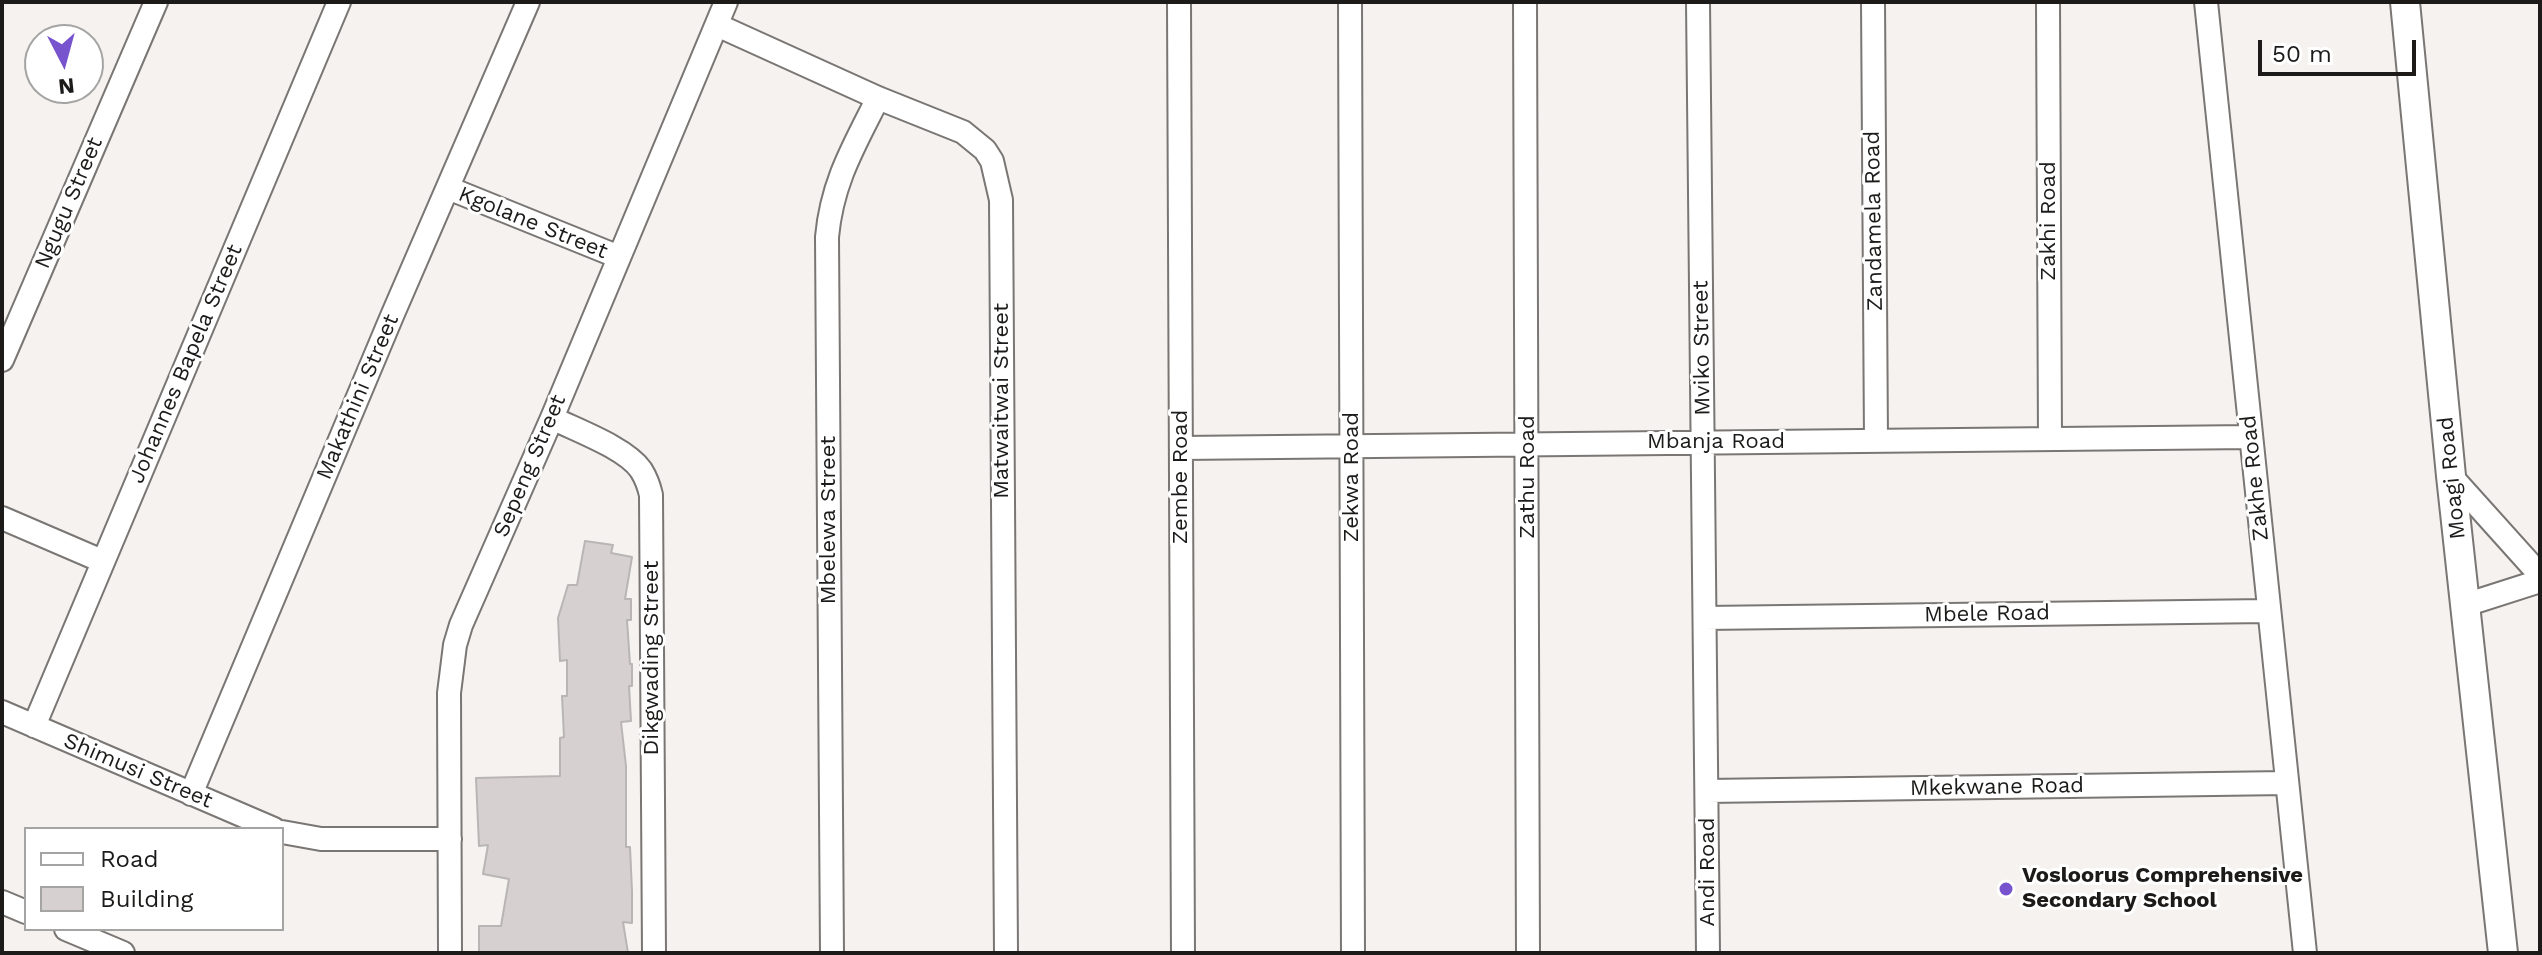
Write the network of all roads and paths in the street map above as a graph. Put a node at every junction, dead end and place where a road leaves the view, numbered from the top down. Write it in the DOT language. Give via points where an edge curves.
graph roads {
  1 [pos="156,2"];
  2 [pos="339,2"];
  3 [pos="528,2"];
  4 [pos="726,2"];
  5 [pos="1179,2"];
  6 [pos="1350,2"];
  7 [pos="1525,2"];
  8 [pos="1698,2"];
  9 [pos="1873,2"];
  10 [pos="2048,2"];
  11 [pos="2206,2"];
  12 [pos="2405,2"];
  13 [pos="717,25"];
  14 [pos="878,98"];
  15 [pos="448,188"];
  16 [pos="619,257"];
  17 [pos="2,360"];
  18 [pos="552,418"];
  19 [pos="2251,437"];
  20 [pos="2050,439"];
  21 [pos="1876,440"];
  22 [pos="1702,442"];
  23 [pos="1528,443"];
  24 [pos="1351,445"];
  25 [pos="1181,448"];
  26 [pos="2451,476"];
  27 [pos="2,518"];
  28 [pos="102,561"];
  29 [pos="2540,575"];
  30 [pos="2540,581"];
  31 [pos="2465,605"];
  32 [pos="2268,611"];
  33 [pos="1705,618"];
  34 [pos="2,712"];
  35 [pos="34,726"];
  36 [pos="2286,783"];
  37 [pos="1707,791"];
  38 [pos="191,794"];
  39 [pos="269,827"];
  40 [pos="284,832"];
  41 [pos="450,839"];
  42 [pos="2,902"];
  43 [pos="24,911"];
  44 [pos="71,931"];
  45 [pos="123,953"];
  46 [pos="450,953"];
  47 [pos="654,953"];
  48 [pos="832,953"];
  49 [pos="1006,953"];
  50 [pos="1183,953"];
  51 [pos="1353,953"];
  52 [pos="1528,953"];
  53 [pos="1708,953"];
  54 [pos="2305,953"];
  55 [pos="2503,953"];
  1 -- 17 [label="street, Ngugu Street"];
  2 -- 28 [label="street, Johannes Bapela Street"];
  3 -- 15 [label="street, Makathini Street"];
  4 -- 13 [label="street, Sepeng Street"];
  5 -- 25 [label="street, Zembe Road"];
  6 -- 24 [label="street, Zekwa Road"];
  7 -- 23 [label="street, Zathu Road"];
  8 -- 22 [label="street, Mviko Street"];
  9 -- 21 [label="street, Zandamela Road"];
  10 -- 20 [label="street, Zakhi Road"];
  11 -- 19 [label="street, Zakhe Road"];
  12 -- 26 [label="street, Moagi Road"];
  13 -- 14 [label="street, Matwaitwai Street"];
  13 -- 16 [label="street, Sepeng Street"];
  14 -- 48 [label="street, Mbelewa Street" via="840,173 827,237"];
  14 -- 49 [label="street, Matwaitwai Street" via="976,140 992,161 1001,200"];
  15 -- 16 [label="street, Kgolane Street"];
  15 -- 38 [label="street, Makathini Street"];
  16 -- 18 [label="street, Sepeng Street"];
  18 -- 41 [label="street, Sepeng Street" via="455,645 449,693"];
  18 -- 47 [label="street, Dikgwading Street" via="636,464 651,495"];
  19 -- 20 [label="street, Mbanja Road"];
  19 -- 32 [label="street, Zakhe Road"];
  20 -- 21 [label="street, Mbanja Road"];
  21 -- 22 [label="street, Mbanja Road"];
  22 -- 23 [label="street, Mbanja Road"];
  22 -- 33 [label="street, Mviko Street"];
  23 -- 24 [label="street, Mbanja Road"];
  23 -- 52 [label="street, Zathu Road"];
  24 -- 25 [label="street, Mbanja Road"];
  24 -- 51 [label="street, Zekwa Road"];
  25 -- 50 [label="street, Zembe Road"];
  26 -- 29 [label="street"];
  26 -- 31 [label="street, Moagi Road"];
  27 -- 28 [label="street"];
  28 -- 35 [label="street, Johannes Bapela Street"];
  30 -- 31 [label="street"];
  31 -- 55 [label="street, Moagi Road"];
  32 -- 33 [label="street, Mbele Road"];
  32 -- 36 [label="street, Zakhe Road"];
  33 -- 37 [label="street, Mviko Street"];
  34 -- 35 [label="street, Shimusi Street"];
  35 -- 38 [label="street, Shimusi Street"];
  36 -- 37 [label="street, Mkekwane Road"];
  36 -- 54 [label="street, Zakhe Road"];
  37 -- 53 [label="street, Andi Road"];
  38 -- 39 [label="street, Shimusi Street"];
  40 -- 41 [label="street" via="321,839"];
  41 -- 46 [label="street, Sepeng Street"];
  42 -- 43 [label="street"];
  44 -- 45 [label="street"];
}
